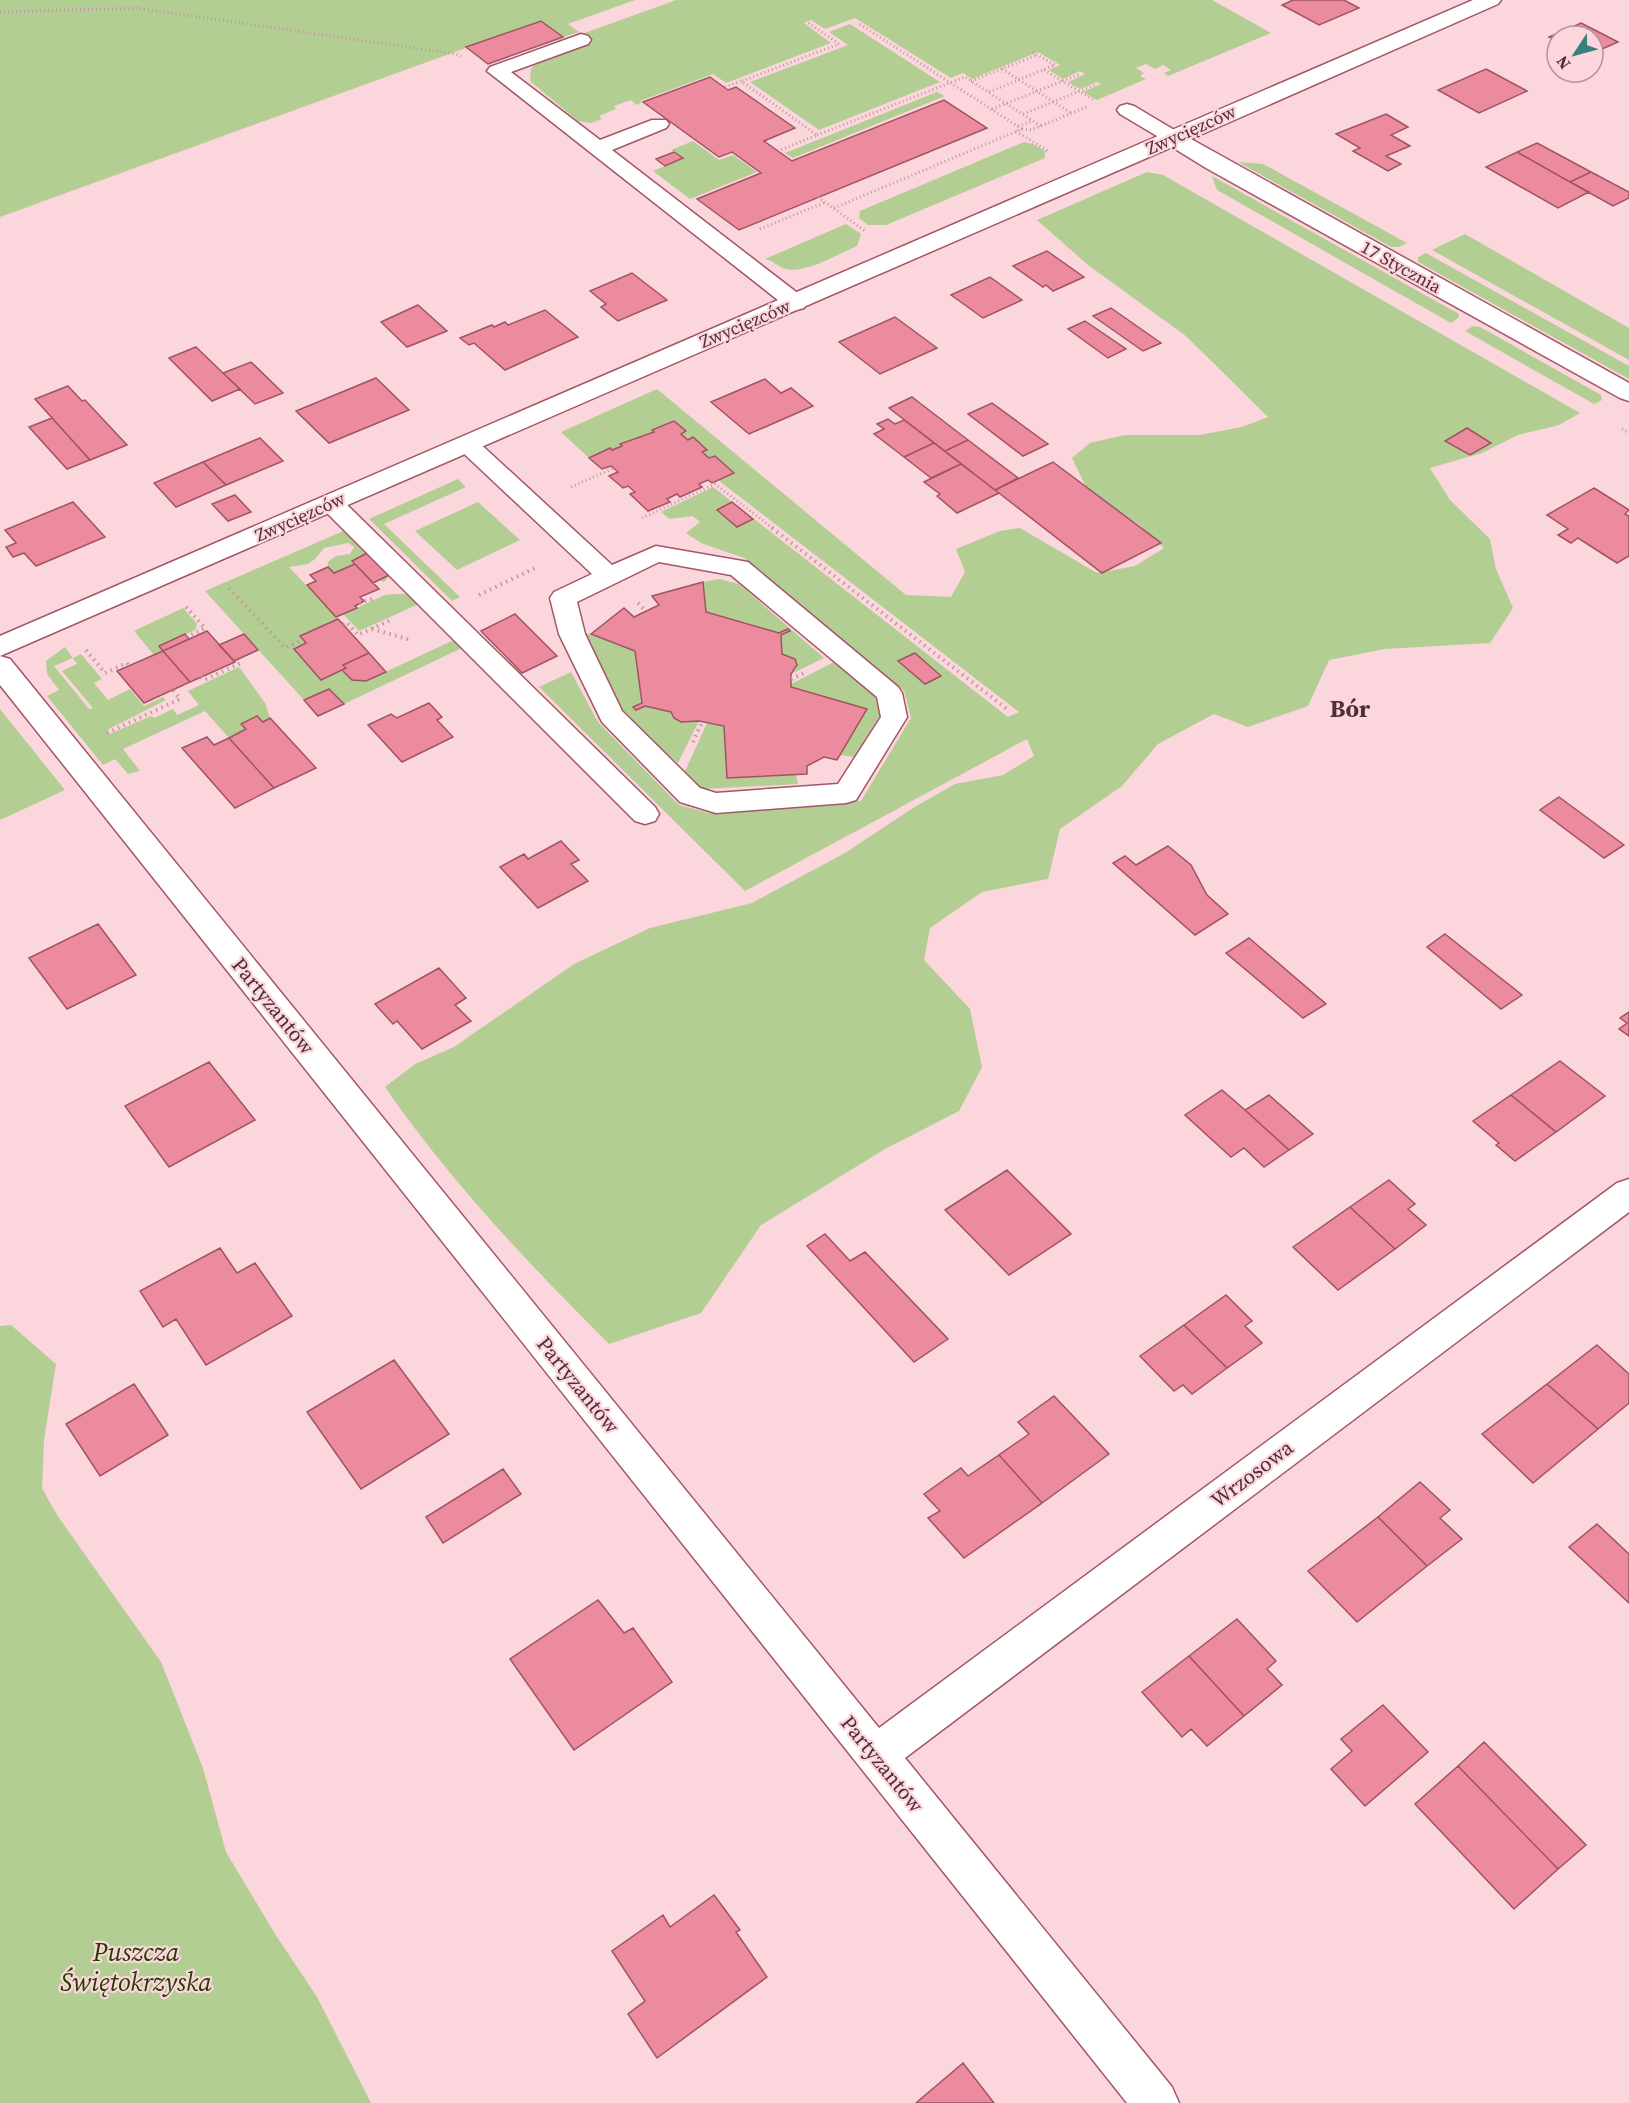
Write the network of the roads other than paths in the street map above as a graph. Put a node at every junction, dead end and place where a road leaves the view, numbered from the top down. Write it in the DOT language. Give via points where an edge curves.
graph roads {
  1 [pos="1491,0"];
  2 [pos="581,40"];
  3 [pos="1127,110"];
  4 [pos="659,124"];
  5 [pos="1174,138"];
  6 [pos="598,148"];
  7 [pos="796,303"];
  8 [pos="1629,393"];
  9 [pos="466,444"];
  10 [pos="331,503"];
  11 [pos="609,576"];
  12 [pos="0,647"];
  13 [pos="0,666"];
  14 [pos="645,814"];
  15 [pos="1629,1192"];
  16 [pos="876,1755"];
  17 [pos="1156,2103"];
  1 -- 5 [label="street, Zwycięzców"];
  2 -- 6 [label="lane" via="497,71"];
  3 -- 5 [label="lane"];
  4 -- 6 [label="lane"];
  5 -- 7 [label="street, Zwycięzców"];
  5 -- 8 [label="street, 17 Stycznia"];
  6 -- 7 [label="lane"];
  7 -- 9 [label="street, Zwycięzców"];
  9 -- 10 [label="street, Zwycięzców"];
  9 -- 11 [label="lane"];
  10 -- 12 [label="street, Zwycięzców"];
  10 -- 14 [label="lane"];
  11 -- 11 [label="lane" via="563,598 572,634 611,716 690,795 716,802 846,793 894,717 889,693 739,568 656,554"];
  13 -- 16 [label="street, Partyzantów"];
  15 -- 16 [label="street, Wrzosowa"];
  16 -- 17 [label="street, Partyzantów"];
}
